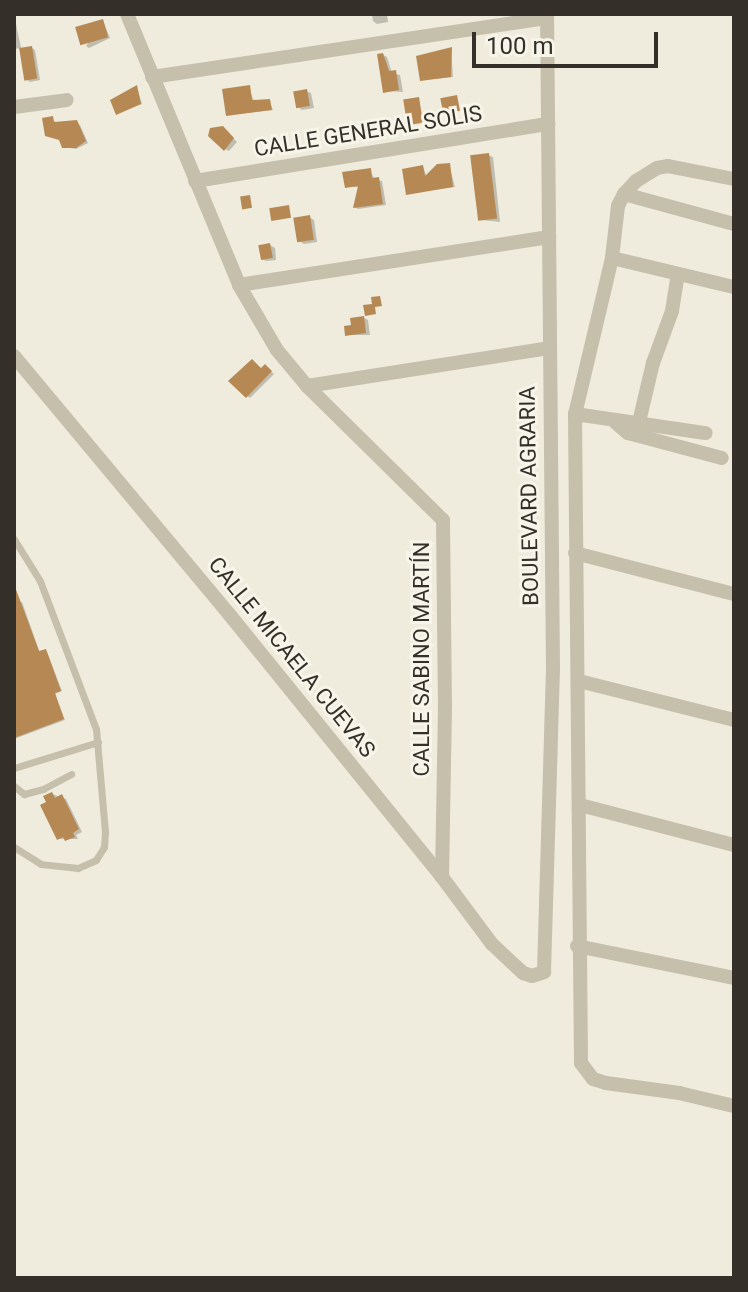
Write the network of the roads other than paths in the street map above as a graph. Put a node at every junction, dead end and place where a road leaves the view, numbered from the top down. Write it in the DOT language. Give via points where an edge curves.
graph roads {
  1 [pos="127,14"];
  2 [pos="547,16"];
  3 [pos="152,77"];
  4 [pos="67,100"];
  5 [pos="14,107"];
  6 [pos="548,124"];
  7 [pos="734,179"];
  8 [pos="195,181"];
  9 [pos="624,194"];
  10 [pos="734,224"];
  11 [pos="549,237"];
  12 [pos="612,258"];
  13 [pos="678,275"];
  14 [pos="239,285"];
  15 [pos="734,287"];
  16 [pos="550,348"];
  17 [pos="14,356"];
  18 [pos="307,386"];
  19 [pos="575,414"];
  20 [pos="639,422"];
  21 [pos="616,423"];
  22 [pos="706,433"];
  23 [pos="722,458"];
  24 [pos="14,539"];
  25 [pos="575,553"];
  26 [pos="734,594"];
  27 [pos="579,681"];
  28 [pos="734,720"];
  29 [pos="98,742"];
  30 [pos="14,768"];
  31 [pos="71,774"];
  32 [pos="14,786"];
  33 [pos="580,805"];
  34 [pos="734,845"];
  35 [pos="14,847"];
  36 [pos="442,877"];
  37 [pos="577,946"];
  38 [pos="539,974"];
  39 [pos="734,978"];
  40 [pos="734,1106"];
  1 -- 3 [label="street, CALLE SABINO MARTÍN"];
  2 -- 3 [label="street"];
  2 -- 6 [label="street, BOULEVARD AGRARIA"];
  3 -- 8 [label="street, CALLE SABINO MARTÍN"];
  4 -- 5 [label="street"];
  6 -- 8 [label="street, CALLE GENERAL SOLIS"];
  6 -- 11 [label="street, BOULEVARD AGRARIA"];
  7 -- 9 [label="street" via="668,166 648,172"];
  8 -- 14 [label="street, CALLE SABINO MARTÍN"];
  9 -- 10 [label="street"];
  9 -- 12 [label="street" via="616,214"];
  11 -- 14 [label="street"];
  11 -- 16 [label="street, BOULEVARD AGRARIA"];
  12 -- 13 [label="street"];
  12 -- 19 [label="street"];
  13 -- 15 [label="street"];
  13 -- 20 [label="street"];
  14 -- 18 [label="street, CALLE SABINO MARTÍN" via="277,350"];
  16 -- 18 [label="street"];
  16 -- 38 [label="street, BOULEVARD AGRARIA" via="553,669 546,967"];
  17 -- 36 [label="street, CALLE MICAELA CUEVAS"];
  18 -- 36 [label="street, CALLE SABINO MARTÍN" via="443,520"];
  19 -- 21 [label="street"];
  19 -- 25 [label="street"];
  20 -- 21 [label="street"];
  20 -- 22 [label="street"];
  21 -- 23 [label="street" via="628,433"];
  24 -- 29 [label="lane" via="40,581"];
  25 -- 26 [label="street"];
  25 -- 27 [label="street"];
  27 -- 28 [label="street"];
  27 -- 33 [label="street"];
  29 -- 30 [label="lane"];
  29 -- 35 [label="lane" via="105,832 96,860 60,869"];
  31 -- 32 [label="lane" via="24,794"];
  33 -- 34 [label="street"];
  33 -- 37 [label="street"];
  36 -- 38 [label="street, CALLE MICAELA CUEVAS" via="492,944 523,973"];
  37 -- 39 [label="street"];
  37 -- 40 [label="street" via="585,1072 606,1083"];
}
